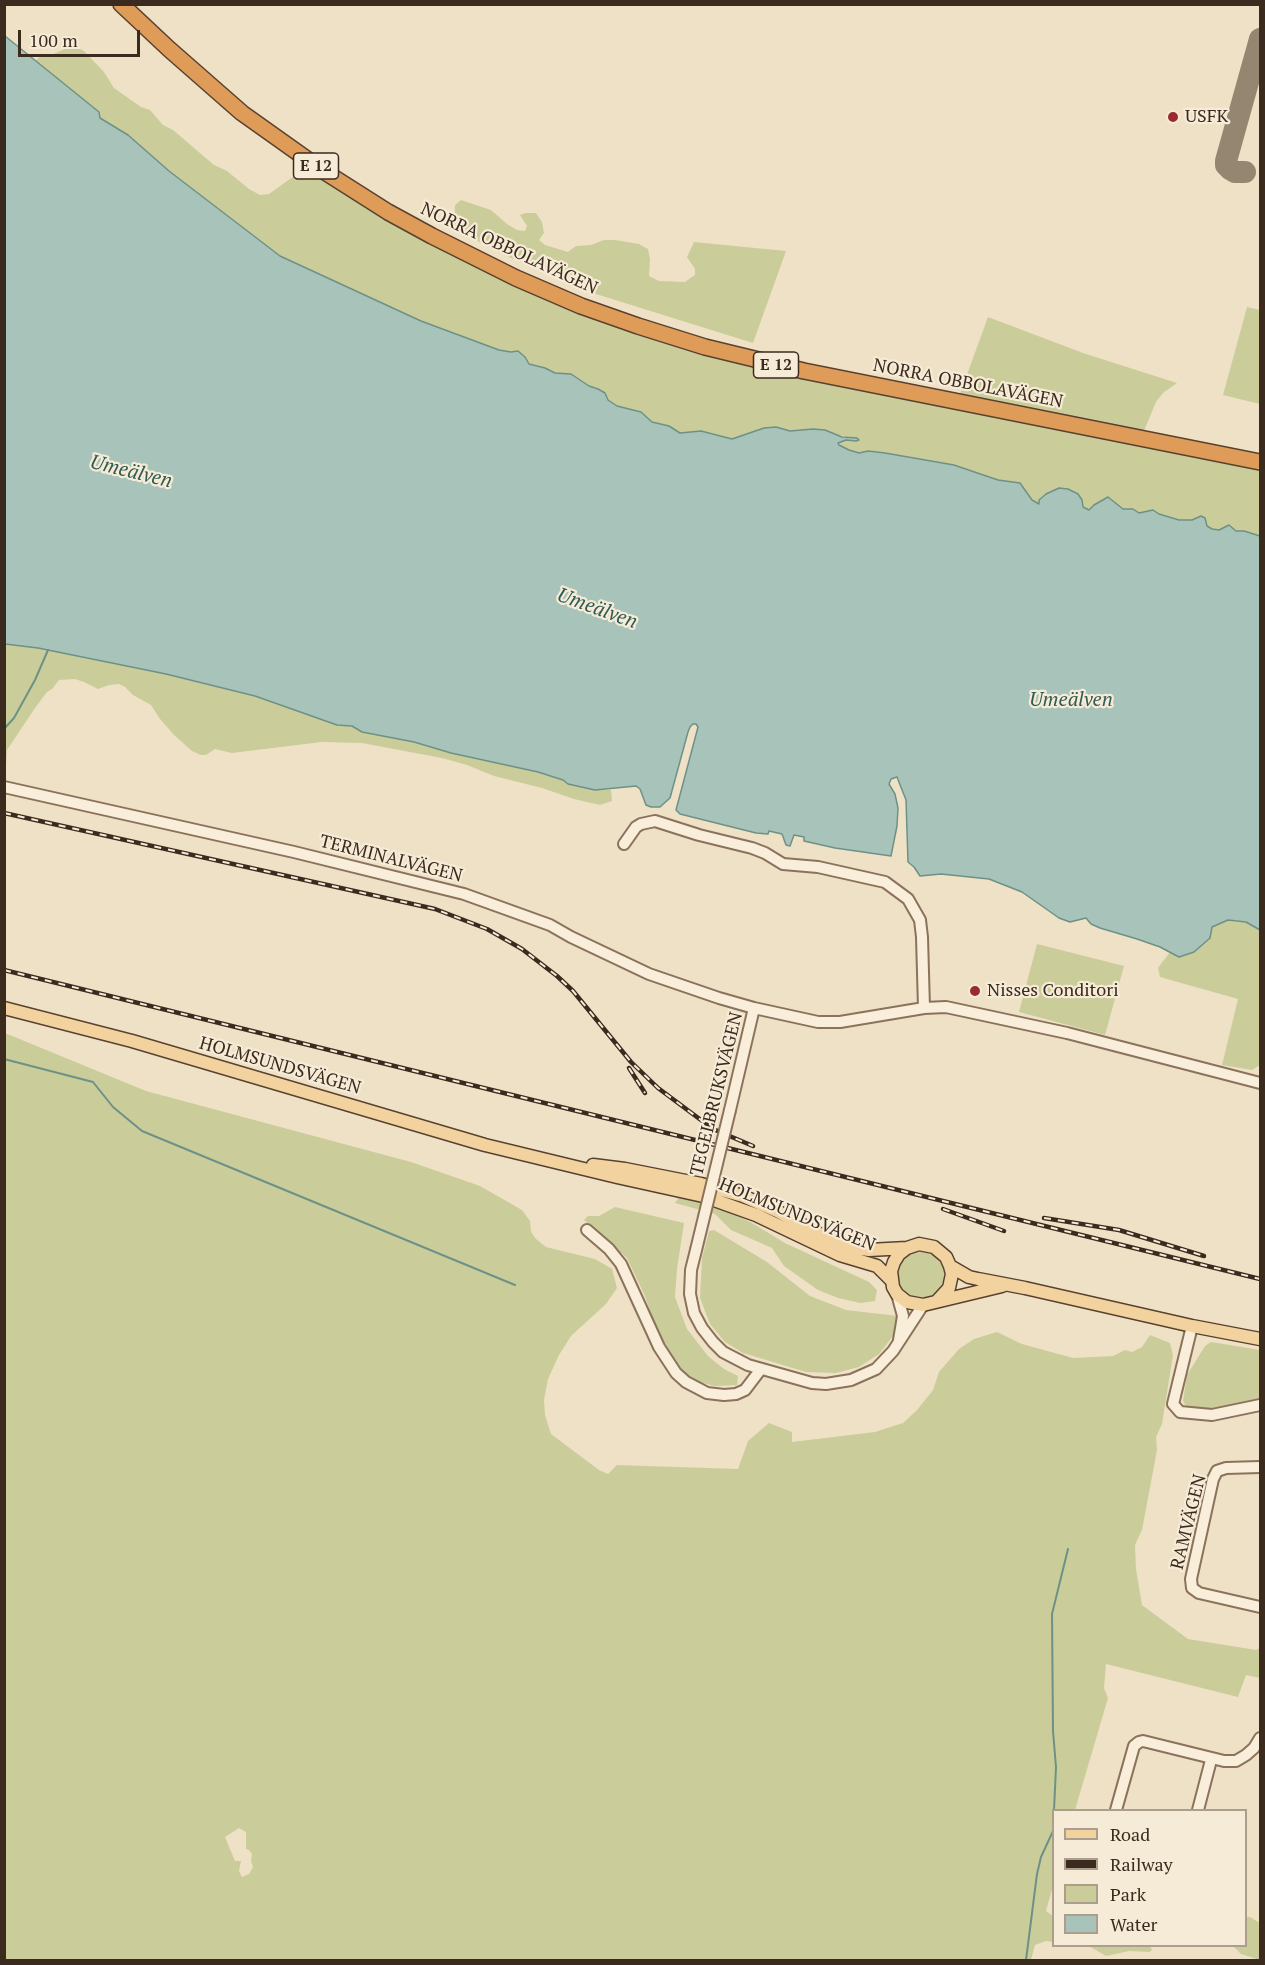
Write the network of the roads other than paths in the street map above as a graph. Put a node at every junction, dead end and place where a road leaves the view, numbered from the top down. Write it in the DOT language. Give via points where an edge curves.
graph roads {
  1 [pos="121,4"];
  2 [pos="1260,462"];
  3 [pos="4,787"];
  4 [pos="624,844"];
  5 [pos="4,1008"];
  6 [pos="754,1008"];
  7 [pos="924,1008"];
  8 [pos="1260,1083"];
  9 [pos="544,1160"];
  10 [pos="587,1230"];
  11 [pos="907,1248"];
  12 [pos="950,1266"];
  13 [pos="891,1280"];
  14 [pos="1009,1285"];
  15 [pos="897,1294"];
  16 [pos="938,1301"];
  17 [pos="924,1305"];
  18 [pos="1192,1326"];
  19 [pos="1260,1339"];
  20 [pos="899,1343"];
  21 [pos="761,1369"];
  22 [pos="1260,1405"];
  23 [pos="1260,1467"];
  24 [pos="1260,1607"];
  25 [pos="1260,1738"];
  26 [pos="1211,1760"];
  27 [pos="1116,1809"];
  28 [pos="1198,1809"];
  1 -- 2 [label="highway, NORRA OBBOLAVÄGEN / E 12" via="243,113 324,171 450,246 581,306 679,339 804,371"];
  3 -- 6 [label="street, TERMINALVÄGEN" via="464,894 543,922 649,974"];
  4 -- 7 [label="street" via="636,827 655,821 752,848 783,864 818,867 885,882 908,899 920,920"];
  5 -- 9 [label="main road, HOLMSUNDSVÄGEN"];
  6 -- 7 [label="street, TEGELBRUKSVÄGEN" via="818,1022 840,1022"];
  6 -- 21 [label="street, TEGELBRUKSVÄGEN, bridge" via="696,1250 690,1294 702,1328 723,1352"];
  7 -- 8 [label="street, TEGELBRUKSVÄGEN" via="975,1012"];
  9 -- 11 [label="main road, HOLMSUNDSVÄGEN" via="625,1169 701,1184 743,1196 842,1246 869,1250"];
  9 -- 13 [label="main road, HOLMSUNDSVÄGEN" via="703,1196 756,1215 840,1255 877,1266"];
  10 -- 21 [label="street" via="621,1264 659,1347 675,1373 686,1382 706,1393 736,1394 745,1390"];
  11 -- 12 [label="main road, HOLMSUNDSVÄGEN" via="919,1244 934,1247"];
  11 -- 13 [label="main road, HOLMSUNDSVÄGEN" via="894,1262"];
  12 -- 14 [label="main road, HOLMSUNDSVÄGEN" via="969,1277"];
  12 -- 16 [label="main road" via="949,1288"];
  13 -- 15 [label="main road"];
  14 -- 16 [label="main road, HOLMSUNDSVÄGEN"];
  14 -- 18 [label="main road, HOLMSUNDSVÄGEN"];
  15 -- 17 [label="main road" via="907,1302"];
  15 -- 20 [label="street" via="903,1316"];
  16 -- 17 [label="main road, HOLMSUNDSVÄGEN"];
  17 -- 20 [label="street, TEGELBRUKSVÄGEN"];
  18 -- 19 [label="main road, HOLMSUNDSVÄGEN"];
  18 -- 22 [label="street" via="1173,1404 1180,1412 1200,1415"];
  20 -- 21 [label="street, TEGELBRUKSVÄGEN" via="876,1369 838,1383 812,1383"];
  23 -- 24 [label="street, RAMVÄGEN" via="1226,1468 1213,1479 1191,1579 1192,1588 1199,1593"];
  25 -- 26 [label="street" via="1254,1748 1236,1761"];
  26 -- 27 [label="street" via="1139,1742 1134,1746"];
  26 -- 28 [label="street"];
}
